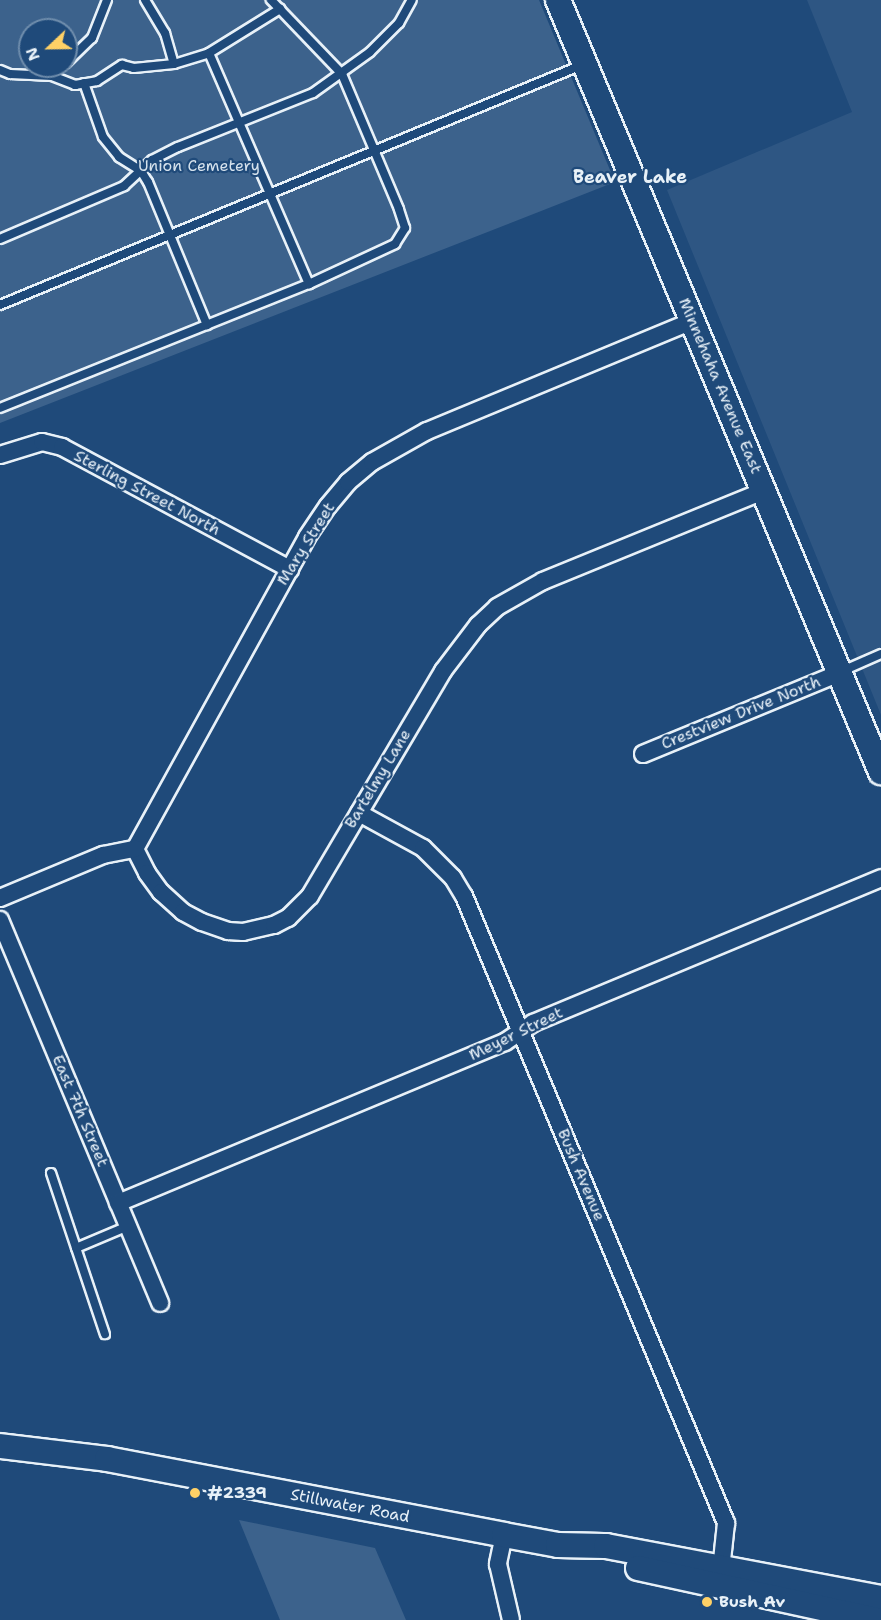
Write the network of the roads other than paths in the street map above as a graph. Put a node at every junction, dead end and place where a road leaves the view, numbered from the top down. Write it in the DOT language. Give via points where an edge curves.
graph roads {
  1 [pos="107,0"];
  2 [pos="145,0"];
  3 [pos="271,0"];
  4 [pos="412,0"];
  5 [pos="558,0"];
  6 [pos="280,9"];
  7 [pos="78,51"];
  8 [pos="209,53"];
  9 [pos="174,64"];
  10 [pos="586,64"];
  11 [pos="0,70"];
  12 [pos="18,74"];
  13 [pos="342,74"];
  14 [pos="57,78"];
  15 [pos="84,83"];
  16 [pos="241,121"];
  17 [pos="374,150"];
  18 [pos="141,171"];
  19 [pos="271,192"];
  20 [pos="170,234"];
  21 [pos="0,239"];
  22 [pos="309,284"];
  23 [pos="0,305"];
  24 [pos="693,321"];
  25 [pos="207,325"];
  26 [pos="0,408"];
  27 [pos="0,455"];
  28 [pos="764,491"];
  29 [pos="290,569"];
  30 [pos="881,654"];
  31 [pos="840,673"];
  32 [pos="643,754"];
  33 [pos="881,772"];
  34 [pos="359,813"];
  35 [pos="135,849"];
  36 [pos="881,878"];
  37 [pos="0,898"];
  38 [pos="0,920"];
  39 [pos="521,1032"];
  40 [pos="51,1173"];
  41 [pos="118,1203"];
  42 [pos="128,1226"];
  43 [pos="76,1248"];
  44 [pos="160,1303"];
  45 [pos="105,1334"];
  46 [pos="0,1446"];
  47 [pos="504,1535"];
  48 [pos="720,1577"];
  49 [pos="881,1598"];
  50 [pos="511,1620"];
  51 [pos="876,1620"];
  1 -- 7 [label="lane" via="92,38"];
  2 -- 9 [label="lane" via="165,33"];
  3 -- 6 [label="lane"];
  4 -- 13 [label="lane" via="399,23"];
  5 -- 10 [label="main road, Minnehaha Avenue East"];
  6 -- 8 [label="lane"];
  6 -- 13 [label="lane"];
  8 -- 9 [label="lane"];
  8 -- 16 [label="lane"];
  9 -- 15 [label="lane" via="134,69 122,65 97,81"];
  10 -- 17 [label="lane"];
  10 -- 24 [label="main road, Minnehaha Avenue East"];
  11 -- 12 [label="lane"];
  13 -- 16 [label="lane" via="313,93"];
  13 -- 17 [label="lane"];
  14 -- 15 [label="lane" via="75,85"];
  15 -- 18 [label="lane" via="103,137 118,157"];
  16 -- 18 [label="lane" via="152,160"];
  16 -- 19 [label="lane"];
  17 -- 19 [label="lane"];
  17 -- 22 [label="lane" via="405,228 395,243"];
  18 -- 20 [label="lane"];
  18 -- 21 [label="lane" via="124,186 97,200"];
  19 -- 20 [label="lane"];
  19 -- 22 [label="lane"];
  20 -- 23 [label="lane"];
  20 -- 25 [label="lane"];
  22 -- 25 [label="lane"];
  24 -- 28 [label="main road, Minnehaha Avenue East"];
  24 -- 29 [label="street, Mary Street" via="399,444 348,482 328,506"];
  25 -- 26 [label="lane"];
  27 -- 29 [label="street, Sterling Street North" via="42,442 62,447"];
  28 -- 31 [label="main road, Minnehaha Avenue East"];
  28 -- 34 [label="street, Bartelmy Lane" via="543,581 497,608 460,645"];
  29 -- 35 [label="street, Mary Street"];
  30 -- 31 [label="lane"];
  31 -- 32 [label="street, Crestview Drive North"];
  31 -- 33 [label="main road, Minnehaha Avenue East"];
  34 -- 35 [label="street, Bartelmy Lane" via="300,908 259,930 228,931 183,912 161,892"];
  34 -- 39 [label="street, Bush Avenue" via="423,848 453,878"];
  35 -- 37 [label="street" via="103,855"];
  36 -- 39 [label="street, Meyer Street" via="533,1023"];
  38 -- 41 [label="street, East 7th Street"];
  39 -- 41 [label="street, Meyer Street"];
  39 -- 48 [label="street, Bush Avenue" via="726,1523"];
  40 -- 43 [label="lane"];
  41 -- 42 [label="street, East 7th Street"];
  42 -- 43 [label="lane"];
  42 -- 44 [label="street, East 7th Street"];
  43 -- 45 [label="lane"];
  46 -- 47 [label="main road, Stillwater Road" via="107,1459"];
  47 -- 48 [label="main road, Stillwater Road" via="558,1545 606,1562"];
  47 -- 50 [label="street" via="498,1564"];
  48 -- 49 [label="main road, Stillwater Road"];
  48 -- 51 [label="main road, Stillwater Road" via="798,1607"];
}
